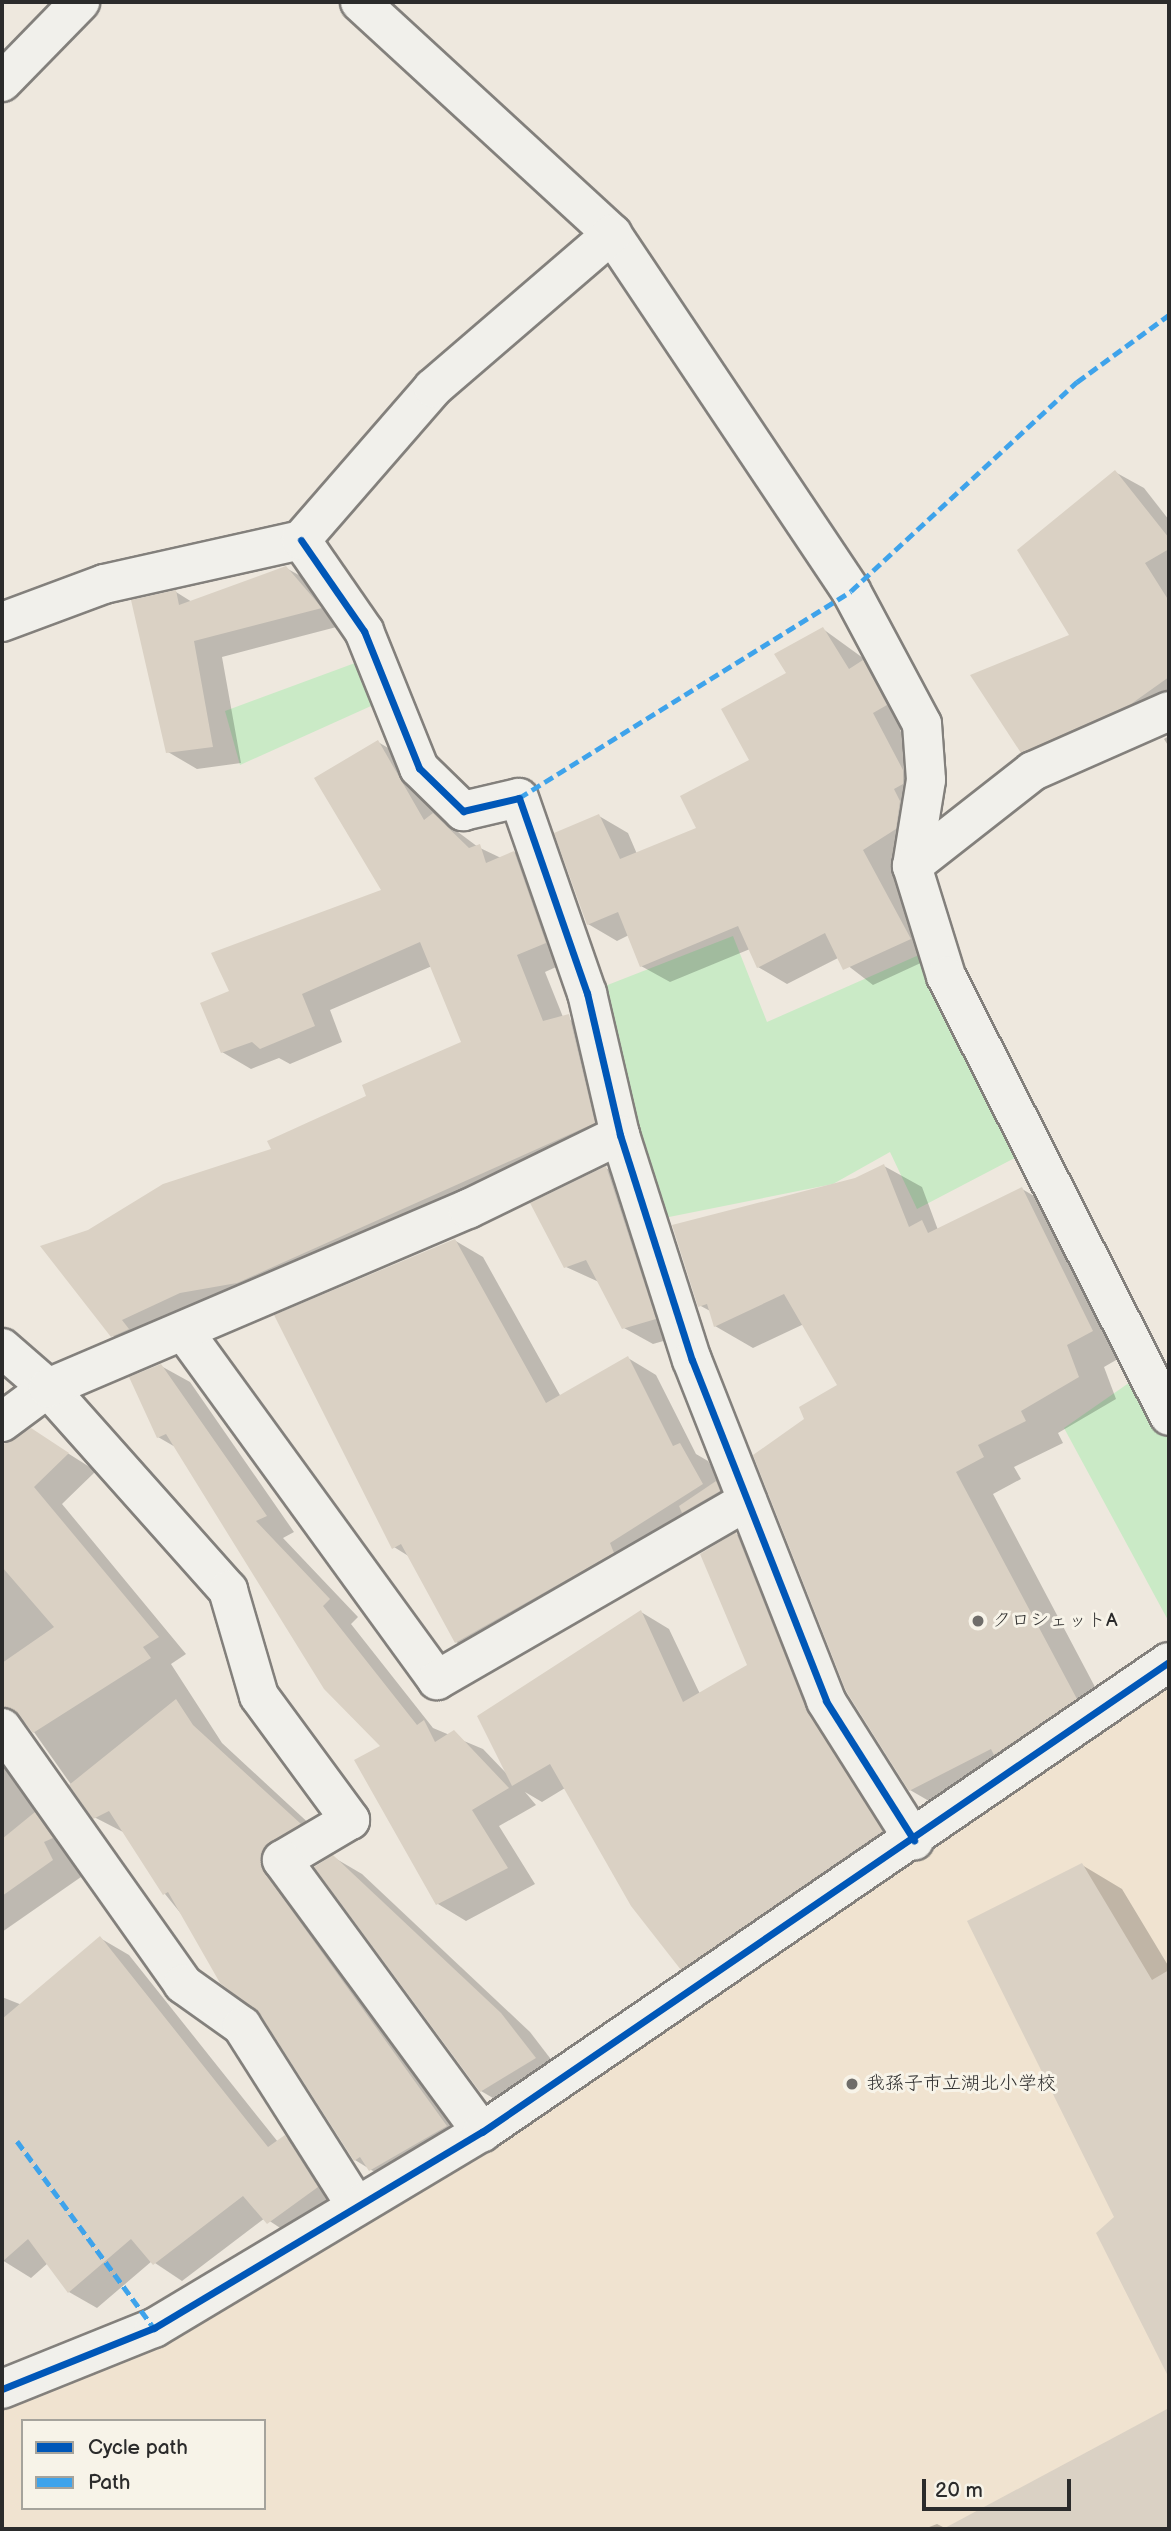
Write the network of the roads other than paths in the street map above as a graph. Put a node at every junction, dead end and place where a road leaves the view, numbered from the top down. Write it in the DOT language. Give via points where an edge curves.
graph roads {
  1 [pos="79,2"];
  2 [pos="360,2"];
  3 [pos="2,82"];
  4 [pos="612,234"];
  5 [pos="301,540"];
  6 [pos="2,622"];
  7 [pos="1169,711"];
  8 [pos="912,866"];
  9 [pos="620,1135"];
  10 [pos="185,1333"];
  11 [pos="2,1348"];
  12 [pos="48,1388"];
  13 [pos="1169,1416"];
  14 [pos="2,1422"];
  15 [pos="747,1501"];
  16 [pos="1169,1662"];
  17 [pos="2,1728"];
  18 [pos="914,1840"];
  19 [pos="482,2132"];
  20 [pos="355,2204"];
  21 [pos="2,2389"];
  1 -- 3 [label="street"];
  2 -- 4 [label="street"];
  4 -- 5 [label="street" via="433,388"];
  4 -- 8 [label="street" via="851,591 922,724 926,780"];
  5 -- 6 [label="street" via="104,584"];
  5 -- 9 [label="street" via="364,631 419,768 463,811 519,798 587,993"];
  7 -- 8 [label="street" via="1033,771"];
  8 -- 13 [label="street" via="946,976"];
  9 -- 10 [label="street"];
  9 -- 15 [label="street" via="692,1360"];
  10 -- 12 [label="street"];
  10 -- 15 [label="street" via="436,1681"];
  11 -- 12 [label="street"];
  12 -- 14 [label="street"];
  12 -- 19 [label="street" via="228,1590 259,1696 350,1819 282,1860"];
  15 -- 18 [label="street" via="826,1701"];
  16 -- 18 [label="street"];
  17 -- 20 [label="street" via="183,1984 242,2026"];
  18 -- 19 [label="street"];
  19 -- 20 [label="street"];
  20 -- 21 [label="street" via="154,2328"];
}
